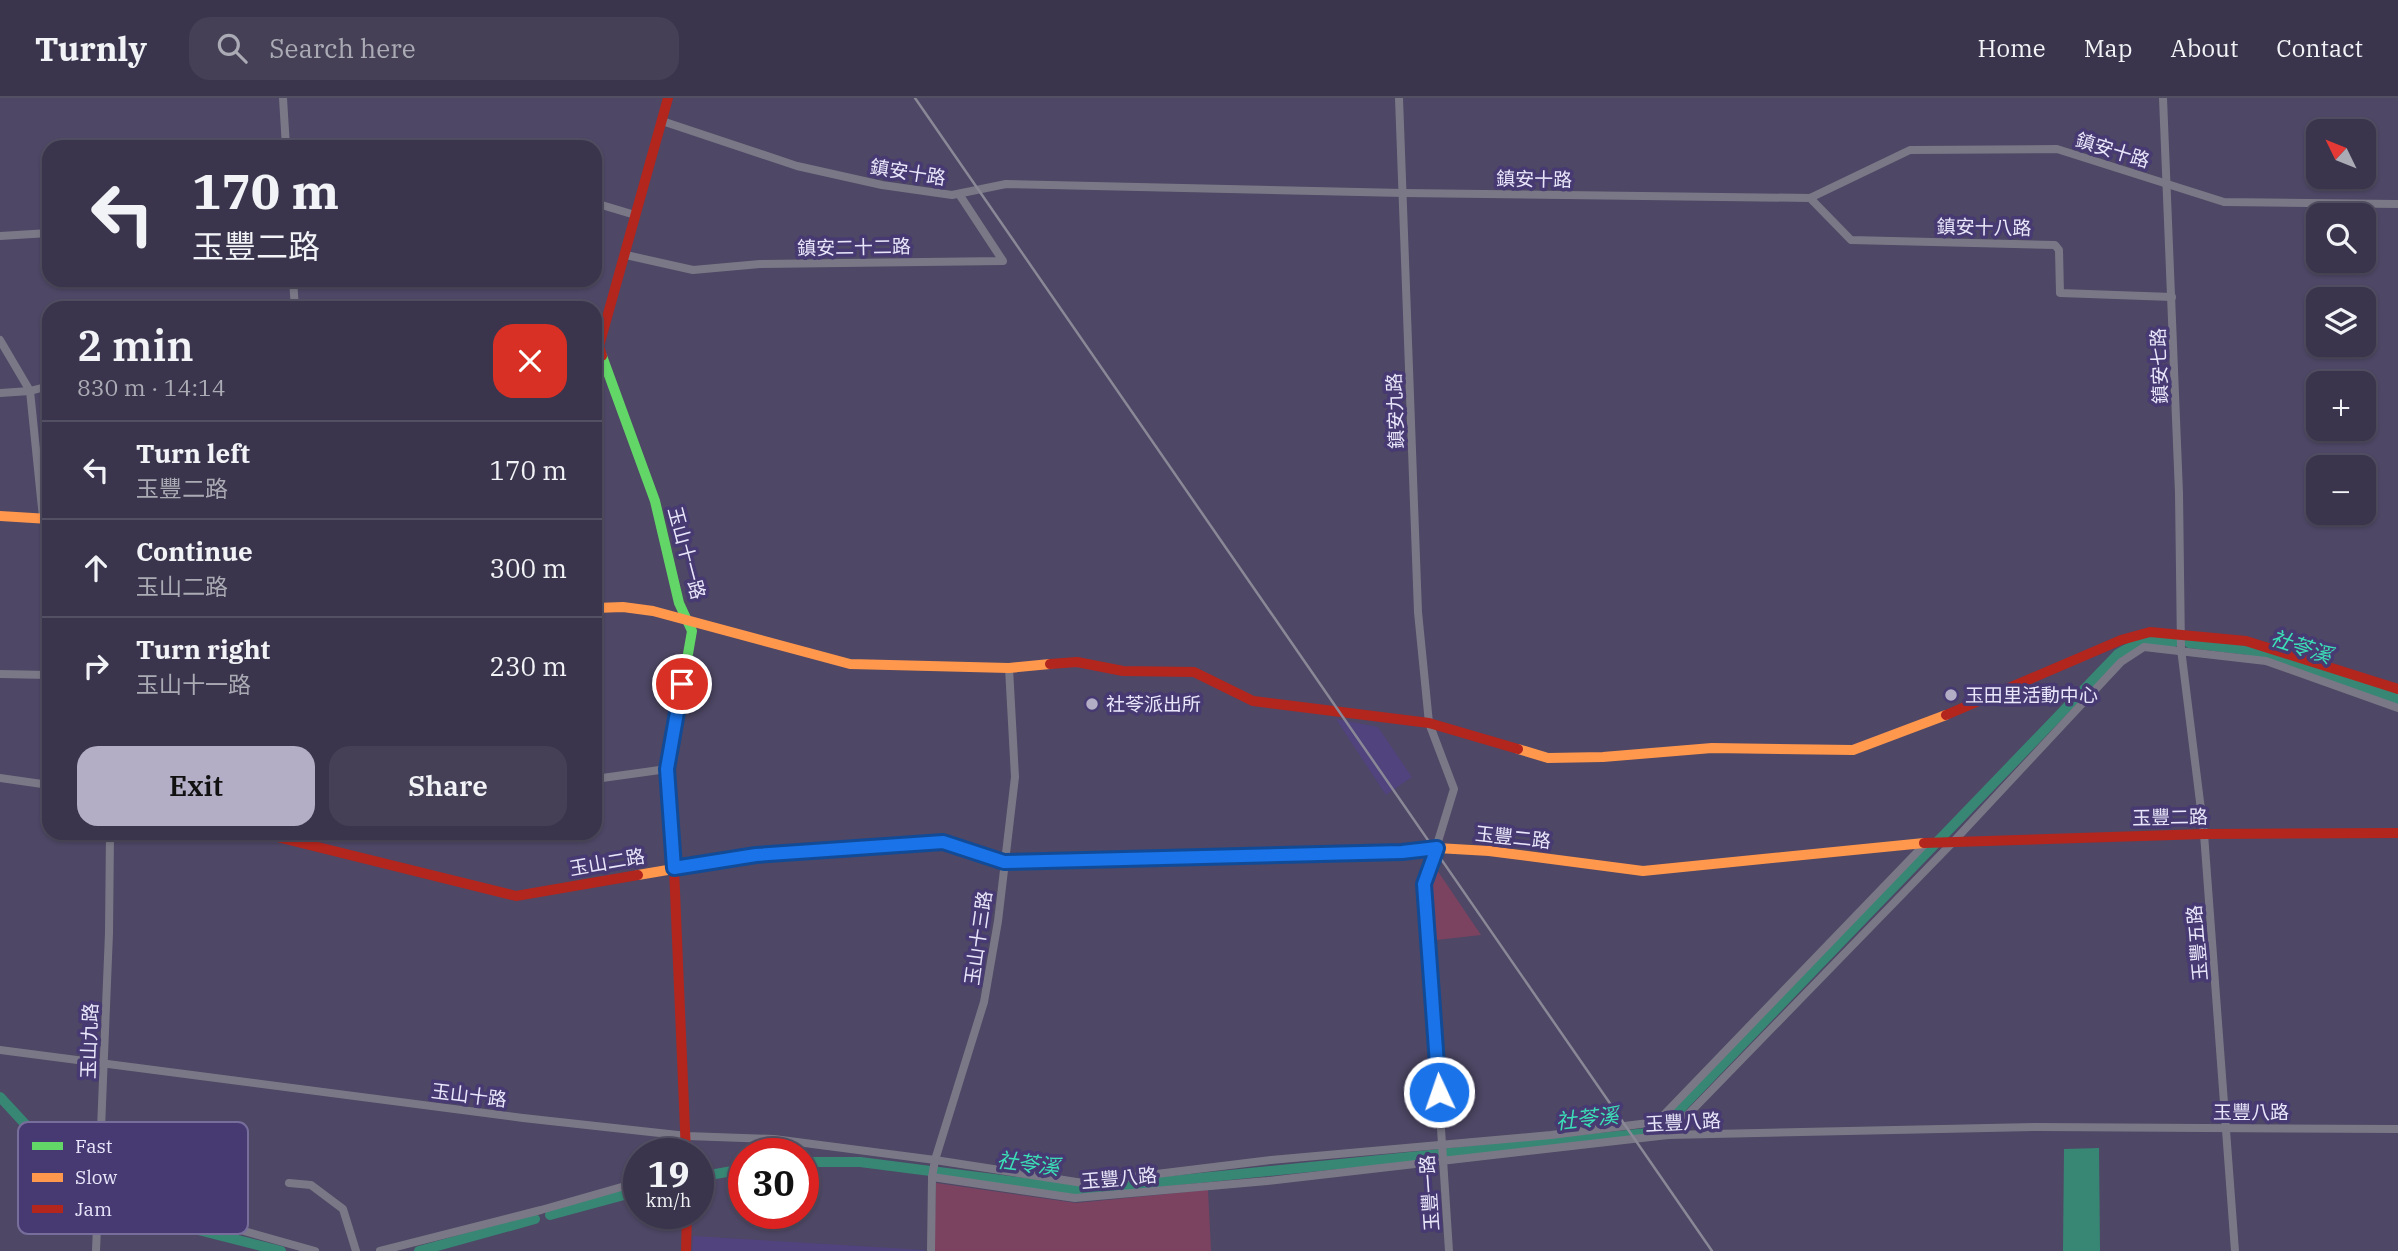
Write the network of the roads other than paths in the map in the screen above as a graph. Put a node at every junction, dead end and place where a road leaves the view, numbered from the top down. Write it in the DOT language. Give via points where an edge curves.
graph roads {
  1 [pos="283,98"];
  2 [pos="668,98"];
  3 [pos="1399,98"];
  4 [pos="2163,98"];
  5 [pos="662,121"];
  6 [pos="286,140"];
  7 [pos="2168,183"];
  8 [pos="1403,193"];
  9 [pos="959,194"];
  10 [pos="1810,198"];
  11 [pos="2398,204"];
  12 [pos="602,205"];
  13 [pos="635,215"];
  14 [pos="42,233"];
  15 [pos="0,236"];
  16 [pos="626,255"];
  17 [pos="2172,297"];
  18 [pos="602,334"];
  19 [pos="0,340"];
  20 [pos="602,363"];
  21 [pos="42,388"];
  22 [pos="30,391"];
  23 [pos="0,393"];
  24 [pos="42,486"];
  25 [pos="0,516"];
  26 [pos="42,518"];
  27 [pos="602,608"];
  28 [pos="688,618"];
  29 [pos="2182,634"];
  30 [pos="2181,649"];
  31 [pos="1009,668"];
  32 [pos="0,674"];
  33 [pos="42,675"];
  34 [pos="2398,689"];
  35 [pos="2398,708"];
  36 [pos="1429,723"];
  37 [pos="667,769"];
  38 [pos="0,778"];
  39 [pos="602,778"];
  40 [pos="42,784"];
  41 [pos="2398,833"];
  42 [pos="2204,834"];
  43 [pos="110,840"];
  44 [pos="290,840"];
  45 [pos="1939,842"];
  46 [pos="1437,848"];
  47 [pos="1004,862"];
  48 [pos="674,868"];
  49 [pos="0,1050"];
  50 [pos="104,1064"];
  51 [pos="101,1122"];
  52 [pos="2224,1128"];
  53 [pos="1662,1129"];
  54 [pos="2398,1129"];
  55 [pos="687,1136"];
  56 [pos="1443,1152"];
  57 [pos="935,1161"];
  58 [pos="933,1175"];
  59 [pos="289,1183"];
  60 [pos="623,1187"];
  61 [pos="687,1229"];
  62 [pos="248,1232"];
  63 [pos="315,1251"];
  64 [pos="356,1251"];
  65 [pos="380,1251"];
  66 [pos="686,1251"];
  67 [pos="931,1251"];
  68 [pos="1449,1251"];
  69 [pos="2235,1251"];
  1 -- 6 [label="street"];
  2 -- 5 [label="street"];
  3 -- 8 [label="street, 鎮安九路"];
  4 -- 7 [label="street, 鎮安七路"];
  5 -- 9 [label="street, 鎮安十路" via="797,166 882,185"];
  5 -- 13 [label="street"];
  7 -- 10 [label="street, 鎮安十路" via="2057,149 1910,150"];
  7 -- 11 [label="street, 鎮安十路" via="2224,202"];
  7 -- 17 [label="street, 鎮安七路"];
  8 -- 9 [label="street, 鎮安十路" via="1006,184"];
  8 -- 10 [label="street, 鎮安十路"];
  8 -- 36 [label="street, 鎮安九路" via="1418,612"];
  9 -- 16 [label="street, 鎮安二十二路" via="1003,261 760,264 692,270"];
  10 -- 17 [label="street, 鎮安十八路" via="1852,240 2055,245 2060,293"];
  12 -- 13 [label="street"];
  13 -- 16 [label="street"];
  14 -- 15 [label="street"];
  16 -- 18 [label="street"];
  17 -- 29 [label="street, 鎮安七路"];
  19 -- 22 [label="street"];
  20 -- 28 [label="street, 玉山十一路" via="655,501 678,603"];
  21 -- 22 [label="street"];
  22 -- 23 [label="street"];
  22 -- 24 [label="street"];
  25 -- 26 [label="street"];
  27 -- 28 [label="street" via="643,609"];
  28 -- 31 [label="street" via="850,664"];
  28 -- 37 [label="street, 玉山十一路" via="692,631"];
  29 -- 30 [label="street, 玉豐五路"];
  29 -- 34 [label="street" via="2246,641"];
  29 -- 36 [label="street" via="2150,632 2121,640 1853,750 1712,748 1548,758"];
  30 -- 35 [label="street" via="2266,661"];
  30 -- 42 [label="street, 玉豐五路"];
  30 -- 45 [label="street" via="2144,646 2121,662"];
  31 -- 36 [label="street" via="1077,662 1122,671 1194,672 1253,701"];
  31 -- 47 [label="street, 玉山十三路" via="1015,777"];
  32 -- 33 [label="street"];
  36 -- 46 [label="street, 玉豐一路" via="1454,789"];
  37 -- 39 [label="street"];
  37 -- 48 [label="street, 玉山十一路"];
  38 -- 40 [label="street"];
  41 -- 42 [label="street, 玉豐二路"];
  42 -- 45 [label="street, 玉豐二路"];
  42 -- 52 [label="street, 玉豐五路"];
  43 -- 50 [label="street, 玉山九路"];
  44 -- 48 [label="street, 玉山二路" via="516,895"];
  45 -- 46 [label="street, 玉豐二路" via="1643,871"];
  45 -- 53 [label="street"];
  45 -- 53 [label="street"];
  46 -- 47 [label="street, 玉豐二路"];
  46 -- 56 [label="street, 玉豐一路" via="1424,884"];
  47 -- 48 [label="street, 玉山二路" via="943,842 756,855"];
  47 -- 57 [label="street, 玉山十三路" via="984,1002"];
  48 -- 55 [label="street, 玉山十一路"];
  49 -- 50 [label="street, 玉山十路"];
  50 -- 51 [label="street, 玉山九路"];
  50 -- 55 [label="street, 玉山十路"];
  52 -- 53 [label="street, 玉豐八路"];
  52 -- 54 [label="street, 玉豐八路"];
  52 -- 69 [label="street, 玉豐五路"];
  53 -- 56 [label="street, 玉豐八路"];
  53 -- 56 [label="street"];
  55 -- 57 [label="street, 玉山十路" via="774,1139"];
  56 -- 57 [label="street, 玉山十路" via="1271,1160 1083,1183"];
  56 -- 58 [label="street, 玉豐八路" via="1267,1181 1075,1198"];
  56 -- 68 [label="street, 玉豐一路"];
  57 -- 58 [label="street, 玉山十三路"];
  58 -- 67 [label="street, 玉山十三路"];
  59 -- 64 [label="street" via="311,1185 344,1209"];
  60 -- 65 [label="street"];
  61 -- 66 [label="street"];
  62 -- 63 [label="street"];
}
